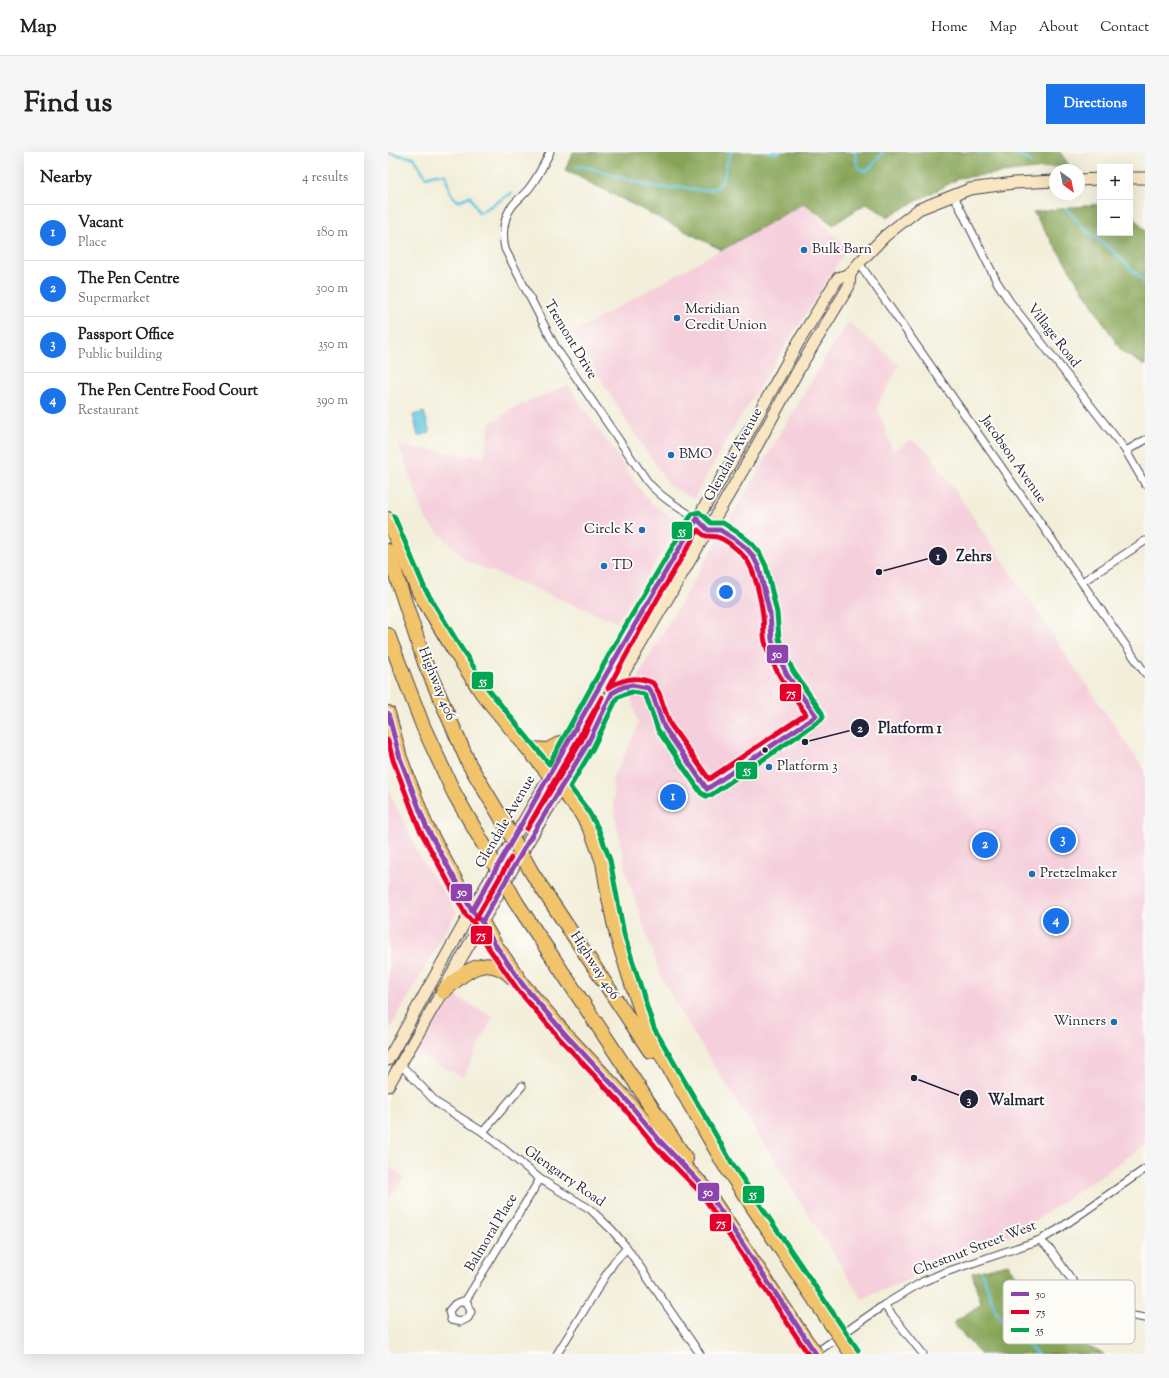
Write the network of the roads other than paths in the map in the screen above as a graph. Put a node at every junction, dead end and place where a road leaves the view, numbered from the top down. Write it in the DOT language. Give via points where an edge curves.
graph roads {
  1 [pos="550,152"];
  2 [pos="1133,178"];
  3 [pos="1145,178"];
  4 [pos="1097,179"];
  5 [pos="1085,180"];
  6 [pos="1049,181"];
  7 [pos="954,196"];
  8 [pos="858,263"];
  9 [pos="850,274"];
  10 [pos="1145,440"];
  11 [pos="1126,452"];
  12 [pos="1145,484"];
  13 [pos="388,519"];
  14 [pos="697,519"];
  15 [pos="708,530"];
  16 [pos="1145,541"];
  17 [pos="388,551"];
  18 [pos="1082,582"];
  19 [pos="388,635"];
  20 [pos="1145,673"];
  21 [pos="388,713"];
  22 [pos="572,737"];
  23 [pos="520,739"];
  24 [pos="550,776"];
  25 [pos="561,788"];
  26 [pos="472,911"];
  27 [pos="482,922"];
  28 [pos="443,992"];
  29 [pos="539,1004"];
  30 [pos="389,1053"];
  31 [pos="401,1065"];
  32 [pos="388,1086"];
  33 [pos="522,1086"];
  34 [pos="482,1132"];
  35 [pos="726,1167"];
  36 [pos="1144,1172"];
  37 [pos="540,1179"];
  38 [pos="706,1189"];
  39 [pos="1040,1240"];
  40 [pos="627,1248"];
  41 [pos="1072,1280"];
  42 [pos="466,1300"];
  43 [pos="884,1305"];
  44 [pos="1135,1316"];
  45 [pos="1145,1318"];
  46 [pos="557,1354"];
  47 [pos="700,1354"];
  48 [pos="815,1354"];
  49 [pos="852,1354"];
  50 [pos="923,1354"];
  1 -- 14 [label="street, Tremont Drive" via="530,187 512,206 505,220 505,250 556,348 647,481 654,490"];
  2 -- 3 [label="main road"];
  4 -- 5 [label="main road"];
  6 -- 7 [label="main road, Glendale Avenue" via="970,189"];
  7 -- 8 [label="main road, Glendale Avenue" via="919,209 885,236"];
  7 -- 11 [label="street, Village Road" via="997,282 1010,302"];
  8 -- 9 [label="main road, Glendale Avenue"];
  8 -- 18 [label="street, Jacobson Avenue"];
  9 -- 14 [label="main road, Glendale Avenue" via="838,278"];
  9 -- 15 [label="main road, Glendale Avenue" via="849,286"];
  10 -- 11 [label="street"];
  11 -- 12 [label="street, Village Road"];
  13 -- 23 [label="highway" via="419,592 482,693"];
  14 -- 15 [label="main road"];
  14 -- 22 [label="main road, Glendale Avenue" via="644,607"];
  15 -- 25 [label="main road, Glendale Avenue" via="612,692 587,745"];
  16 -- 18 [label="street"];
  17 -- 35 [label="highway, Highway 406, bridge" via="425,663 470,764 532,873"];
  18 -- 20 [label="street, Jacobson Avenue"];
  19 -- 38 [label="highway, Highway 406, bridge" via="423,726 454,793 516,902"];
  21 -- 26 [label="highway" via="400,758 426,826"];
  22 -- 23 [label="highway" via="548,750 532,749"];
  22 -- 24 [label="main road, Glendale Avenue"];
  23 -- 24 [label="highway"];
  24 -- 25 [label="highway"];
  24 -- 26 [label="main road, Glendale Avenue"];
  25 -- 27 [label="main road, Glendale Avenue"];
  25 -- 35 [label="highway" via="592,832 603,862 617,936 648,1032"];
  26 -- 27 [label="highway"];
  26 -- 30 [label="main road, Glendale Avenue"];
  27 -- 28 [label="main road, Glendale Avenue"];
  27 -- 29 [label="highway" via="522,985"];
  28 -- 29 [label="highway" via="472,968 490,965 509,973"];
  28 -- 31 [label="main road, Glendale Avenue"];
  29 -- 38 [label="highway"];
  30 -- 31 [label="main road"];
  31 -- 32 [label="main road, Glendale Avenue"];
  31 -- 34 [label="street, Glengarry Road" via="437,1103"];
  33 -- 34 [label="street"];
  34 -- 37 [label="street, Glengarry Road"];
  35 -- 49 [label="highway, Highway 406, bridge"];
  36 -- 39 [label="street, Chestnut Street West"];
  37 -- 40 [label="street, Glengarry Road" via="590,1208"];
  37 -- 42 [label="street, Balmoral Place"];
  38 -- 48 [label="highway, Highway 406, bridge"];
  39 -- 41 [label="street" via="1051,1250"];
  39 -- 43 [label="street, Chestnut Street West" via="943,1273 922,1282"];
  40 -- 46 [label="street" via="614,1262"];
  40 -- 47 [label="street, Glengarry Road"];
  43 -- 48 [label="street, Chestnut Street West"];
  43 -- 50 [label="street"];
  44 -- 45 [label="street"];
}
